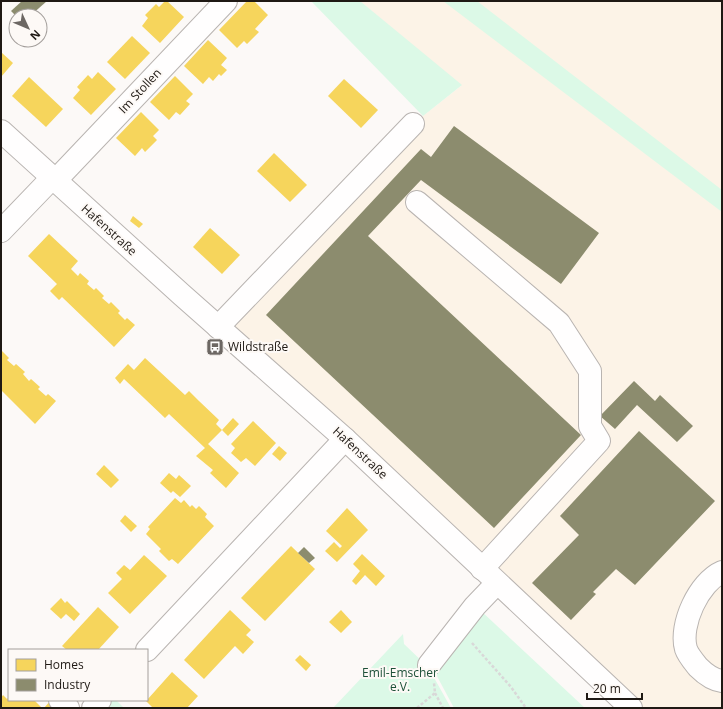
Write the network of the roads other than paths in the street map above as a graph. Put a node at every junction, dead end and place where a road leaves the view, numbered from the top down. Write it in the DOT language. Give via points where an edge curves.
graph roads {
  1 [pos="226,1"];
  2 [pos="413,124"];
  3 [pos="1,131"];
  4 [pos="53,180"];
  5 [pos="417,202"];
  6 [pos="1,231"];
  7 [pos="218,327"];
  8 [pos="345,439"];
  9 [pos="722,572"];
  10 [pos="490,576"];
  11 [pos="148,649"];
  12 [pos="429,665"];
  13 [pos="722,681"];
  14 [pos="630,708"];
  1 -- 4 [label="street, Im Stollen"];
  2 -- 7 [label="street"];
  3 -- 4 [label="street, Hafenstraße"];
  4 -- 6 [label="street, Im Stollen"];
  4 -- 7 [label="street, Hafenstraße"];
  5 -- 10 [label="street" via="559,323 590,371 590,426 599,441"];
  7 -- 8 [label="street, Hafenstraße"];
  8 -- 10 [label="street, Hafenstraße"];
  8 -- 11 [label="street"];
  9 -- 13 [label="street" via="710,580 690,611 685,624 686,650 704,673"];
  10 -- 12 [label="street" via="458,628"];
  10 -- 14 [label="street, Hafenstraße"];
}
